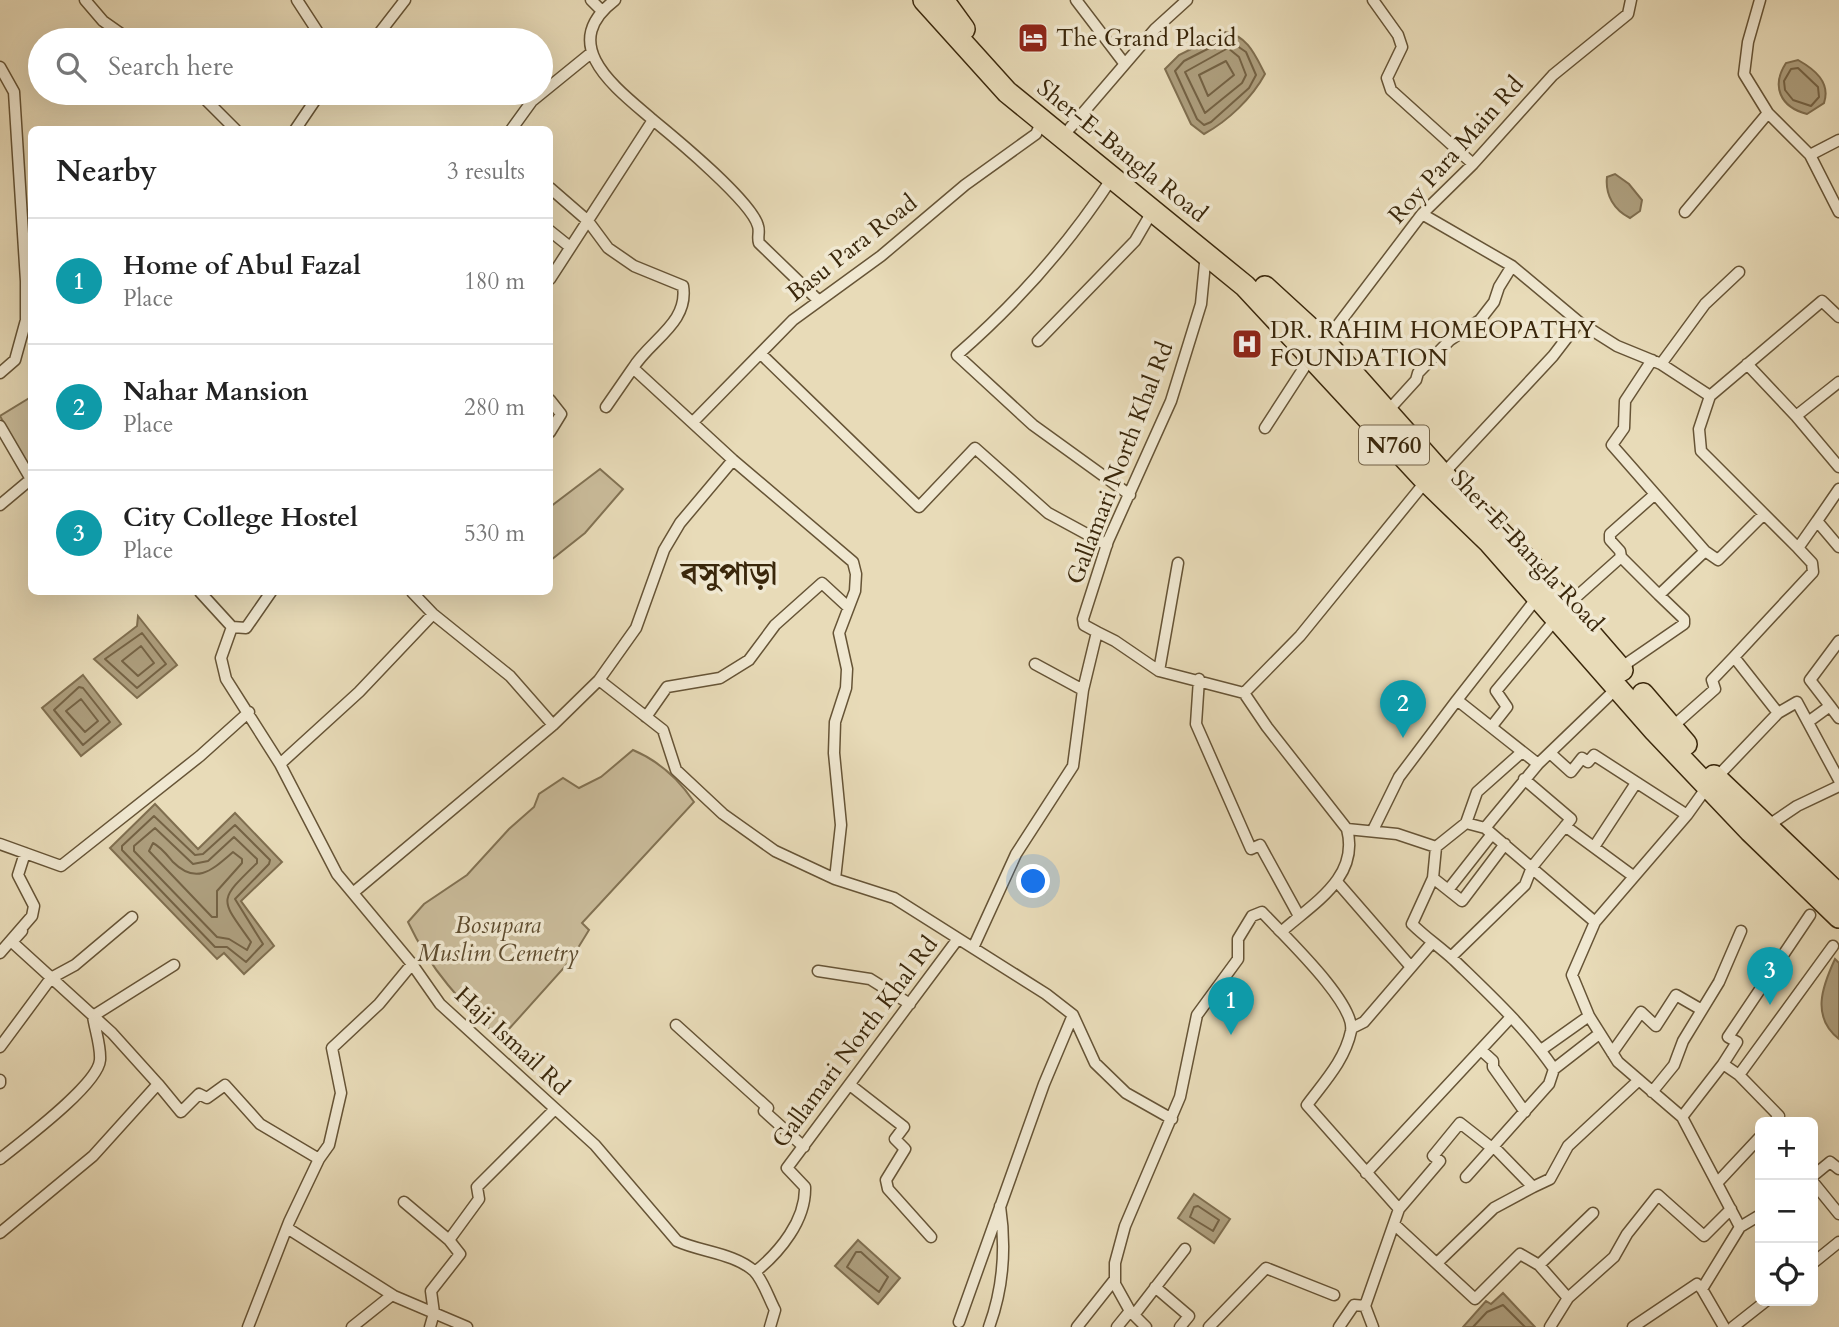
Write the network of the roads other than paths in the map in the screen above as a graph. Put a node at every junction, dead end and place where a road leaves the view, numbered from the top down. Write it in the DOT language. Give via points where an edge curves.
graph roads {
  1 [pos="85,0"];
  2 [pos="297,0"];
  3 [pos="405,0"];
  4 [pos="591,0"];
  5 [pos="615,0"];
  6 [pos="923,0"];
  7 [pos="943,0"];
  8 [pos="1076,0"];
  9 [pos="1187,0"];
  10 [pos="1373,0"];
  11 [pos="1631,0"];
  12 [pos="1760,0"];
  13 [pos="601,10"];
  14 [pos="113,28"];
  15 [pos="315,28"];
  16 [pos="383,28"];
  17 [pos="591,54"];
  18 [pos="1124,63"];
  19 [pos="0,67"];
  20 [pos="553,84"];
  21 [pos="211,105"];
  22 [pos="312,105"];
  23 [pos="529,105"];
  24 [pos="1768,113"];
  25 [pos="653,120"];
  26 [pos="1043,120"];
  27 [pos="232,126"];
  28 [pos="298,126"];
  29 [pos="514,126"];
  30 [pos="1070,128"];
  31 [pos="1839,140"];
  32 [pos="1810,155"];
  33 [pos="1473,164"];
  34 [pos="1112,178"];
  35 [pos="553,191"];
  36 [pos="1153,210"];
  37 [pos="1685,212"];
  38 [pos="1839,212"];
  39 [pos="1422,214"];
  40 [pos="587,221"];
  41 [pos="1179,223"];
  42 [pos="553,234"];
  43 [pos="570,247"];
  44 [pos="1206,253"];
  45 [pos="1512,266"];
  46 [pos="1739,272"];
  47 [pos="553,274"];
  48 [pos="819,301"];
  49 [pos="1839,317"];
  50 [pos="1579,323"];
  51 [pos="1038,341"];
  52 [pos="1318,349"];
  53 [pos="761,354"];
  54 [pos="1656,362"];
  55 [pos="1748,364"];
  56 [pos="633,368"];
  57 [pos="0,373"];
  58 [pos="1839,382"];
  59 [pos="1710,396"];
  60 [pos="553,404"];
  61 [pos="606,407"];
  62 [pos="1386,412"];
  63 [pos="1796,415"];
  64 [pos="694,421"];
  65 [pos="0,426"];
  66 [pos="553,427"];
  67 [pos="1265,428"];
  68 [pos="733,460"];
  69 [pos="1839,467"];
  70 [pos="28,475"];
  71 [pos="28,482"];
  72 [pos="1441,484"];
  73 [pos="1839,489"];
  74 [pos="1130,495"];
  75 [pos="1654,495"];
  76 [pos="0,505"];
  77 [pos="1764,514"];
  78 [pos="1817,521"];
  79 [pos="1107,545"];
  80 [pos="1839,547"];
  81 [pos="1798,548"];
  82 [pos="1705,551"];
  83 [pos="1621,557"];
  84 [pos="1178,563"];
  85 [pos="203,595"];
  86 [pos="269,595"];
  87 [pos="415,595"];
  88 [pos="1659,595"];
  89 [pos="1536,599"];
  90 [pos="848,607"];
  91 [pos="1560,613"];
  92 [pos="433,614"];
  93 [pos="232,627"];
  94 [pos="1097,632"];
  95 [pos="1839,641"];
  96 [pos="1734,657"];
  97 [pos="1035,664"];
  98 [pos="1159,671"];
  99 [pos="1619,677"];
  100 [pos="1199,679"];
  101 [pos="600,680"];
  102 [pos="1083,690"];
  103 [pos="1244,693"];
  104 [pos="1457,700"];
  105 [pos="1830,706"];
  106 [pos="249,712"];
  107 [pos="1778,713"];
  108 [pos="646,717"];
  109 [pos="1839,718"];
  110 [pos="1808,722"];
  111 [pos="553,725"];
  112 [pos="1492,726"];
  113 [pos="1671,728"];
  114 [pos="1522,752"];
  115 [pos="1550,753"];
  116 [pos="280,764"];
  117 [pos="1538,764"];
  118 [pos="1524,779"];
  119 [pos="1839,780"];
  120 [pos="1711,782"];
  121 [pos="1636,783"];
  122 [pos="1839,786"];
  123 [pos="1687,815"];
  124 [pos="1466,823"];
  125 [pos="1565,826"];
  126 [pos="1347,829"];
  127 [pos="1373,830"];
  128 [pos="1488,831"];
  129 [pos="1775,839"];
  130 [pos="0,844"];
  131 [pos="1505,844"];
  132 [pos="1436,847"];
  133 [pos="1594,847"];
  134 [pos="25,853"];
  135 [pos="1532,867"];
  136 [pos="1633,876"];
  137 [pos="1433,878"];
  138 [pos="835,879"];
  139 [pos="1338,883"];
  140 [pos="1448,890"];
  141 [pos="354,892"];
  142 [pos="1839,895"];
  143 [pos="1810,915"];
  144 [pos="1299,916"];
  145 [pos="132,917"];
  146 [pos="1839,917"];
  147 [pos="1595,922"];
  148 [pos="1278,929"];
  149 [pos="22,931"];
  150 [pos="1741,932"];
  151 [pos="957,940"];
  152 [pos="1432,944"];
  153 [pos="1833,946"];
  154 [pos="973,948"];
  155 [pos="0,953"];
  156 [pos="1451,957"];
  157 [pos="412,964"];
  158 [pos="174,965"];
  159 [pos="1411,967"];
  160 [pos="818,971"];
  161 [pos="51,978"];
  162 [pos="910,1004"];
  163 [pos="1702,1010"];
  164 [pos="1073,1015"];
  165 [pos="93,1016"];
  166 [pos="1588,1016"];
  167 [pos="1511,1017"];
  168 [pos="676,1024"];
  169 [pos="1352,1028"];
  170 [pos="1599,1034"];
  171 [pos="0,1047"];
  172 [pos="1481,1050"];
  173 [pos="1541,1050"];
  174 [pos="1612,1053"];
  175 [pos="1723,1064"];
  176 [pos="1554,1069"];
  177 [pos="1739,1075"];
  178 [pos="1639,1080"];
  179 [pos="158,1083"];
  180 [pos="850,1085"];
  181 [pos="1652,1092"];
  182 [pos="555,1109"];
  183 [pos="1525,1112"];
  184 [pos="1682,1117"];
  185 [pos="1778,1117"];
  186 [pos="1172,1119"];
  187 [pos="1755,1142"];
  188 [pos="804,1147"];
  189 [pos="1493,1147"];
  190 [pos="0,1159"];
  191 [pos="319,1159"];
  192 [pos="1836,1162"];
  193 [pos="1366,1173"];
  194 [pos="1818,1173"];
  195 [pos="1466,1177"];
  196 [pos="1717,1183"];
  197 [pos="1533,1187"];
  198 [pos="1818,1188"];
  199 [pos="404,1202"];
  200 [pos="1000,1204"];
  201 [pos="1399,1209"];
  202 [pos="1731,1209"];
  203 [pos="1593,1213"];
  204 [pos="1839,1214"];
  205 [pos="1755,1218"];
  206 [pos="1395,1225"];
  207 [pos="1740,1227"];
  208 [pos="286,1228"];
  209 [pos="0,1233"];
  210 [pos="932,1237"];
  211 [pos="449,1240"];
  212 [pos="1839,1242"];
  213 [pos="1185,1249"];
  214 [pos="1818,1259"];
  215 [pos="1437,1263"];
  216 [pos="1539,1265"];
  217 [pos="755,1272"];
  218 [pos="1115,1279"];
  219 [pos="1155,1287"];
  220 [pos="1702,1289"];
  221 [pos="392,1295"];
  222 [pos="1334,1295"];
  223 [pos="1568,1298"];
  224 [pos="1365,1306"];
  225 [pos="1760,1306"];
  226 [pos="433,1313"];
  227 [pos="1132,1313"];
  228 [pos="959,1322"];
  229 [pos="248,1327"];
  230 [pos="352,1327"];
  231 [pos="430,1327"];
  232 [pos="467,1327"];
  233 [pos="770,1327"];
  234 [pos="989,1327"];
  235 [pos="1077,1327"];
  236 [pos="1117,1327"];
  237 [pos="1146,1327"];
  238 [pos="1180,1327"];
  239 [pos="1209,1327"];
  240 [pos="1339,1327"];
  241 [pos="1373,1327"];
  242 [pos="1550,1327"];
  243 [pos="1633,1327"];
  244 [pos="1724,1327"];
  245 [pos="1733,1327"];
  1 -- 14 [label="street"];
  2 -- 15 [label="street"];
  3 -- 16 [label="street"];
  4 -- 13 [label="street"];
  5 -- 13 [label="street"];
  6 -- 26 [label="highway, Sher-E-Bangla Road / N760" via="1007,92"];
  7 -- 30 [label="highway, Sher-E-Bangla Road / N760" via="988,57"];
  8 -- 18 [label="street"];
  9 -- 18 [label="street"];
  10 -- 33 [label="street" via="1402,47 1387,78 1391,90"];
  11 -- 33 [label="street, Roy Para Main Rd" via="1628,14 1553,75"];
  12 -- 24 [label="street" via="1744,74"];
  13 -- 17 [label="street" via="590,28"];
  17 -- 20 [label="street"];
  17 -- 25 [label="street" via="604,75"];
  18 -- 30 [label="street"];
  19 -- 57 [label="street" via="14,92 26,281 26,320 15,359"];
  21 -- 27 [label="street"];
  22 -- 28 [label="street"];
  23 -- 29 [label="street"];
  24 -- 32 [label="street"];
  24 -- 37 [label="street"];
  25 -- 40 [label="street"];
  25 -- 48 [label="street" via="702,160 757,224 759,243"];
  26 -- 34 [label="highway, Sher-E-Bangla Road / N760"];
  26 -- 48 [label="street, Basu Para Road" via="1036,134"];
  30 -- 41 [label="highway, Sher-E-Bangla Road / N760"];
  31 -- 32 [label="street"];
  32 -- 38 [label="street"];
  33 -- 39 [label="street, Roy Para Main Rd"];
  34 -- 36 [label="highway, Sher-E-Bangla Road / N760"];
  34 -- 74 [label="street" via="1051,262 996,322 957,355 1033,425"];
  35 -- 40 [label="street"];
  36 -- 41 [label="highway, Sher-E-Bangla Road / N760"];
  36 -- 51 [label="street" via="1135,241"];
  39 -- 45 [label="street"];
  39 -- 52 [label="street, Roy Para Main Rd"];
  40 -- 43 [label="street"];
  40 -- 56 [label="street" via="608,248 634,266 683,286 680,314"];
  41 -- 44 [label="highway, Sher-E-Bangla Road / N760"];
  41 -- 52 [label="highway, Sher-E-Bangla Road / N760" via="1237,261"];
  42 -- 43 [label="street"];
  43 -- 47 [label="street"];
  44 -- 52 [label="highway, Sher-E-Bangla Road / N760"];
  44 -- 74 [label="street, Gallamari North Khal Rd" via="1202,304 1171,401"];
  45 -- 50 [label="street"];
  45 -- 62 [label="street" via="1480,320 1450,341"];
  46 -- 54 [label="street"];
  48 -- 53 [label="street, Basu Para Road" via="793,320"];
  49 -- 55 [label="street" via="1822,301"];
  50 -- 54 [label="street"];
  50 -- 72 [label="street"];
  52 -- 62 [label="highway, Sher-E-Bangla Road / N760"];
  52 -- 67 [label="street, Roy Para Main Rd"];
  52 -- 72 [label="highway, Sher-E-Bangla Road / N760"];
  53 -- 64 [label="street, Basu Para Road"];
  53 -- 79 [label="street" via="919,507 975,449 1048,513"];
  54 -- 59 [label="street"];
  54 -- 75 [label="street" via="1625,401 1624,428 1612,444"];
  55 -- 59 [label="street"];
  55 -- 63 [label="street"];
  56 -- 61 [label="street"];
  56 -- 64 [label="street"];
  58 -- 63 [label="street"];
  59 -- 77 [label="street" via="1699,429 1702,451"];
  60 -- 66 [label="street" via="561,414"];
  62 -- 72 [label="highway, Sher-E-Bangla Road / N760"];
  63 -- 69 [label="street"];
  64 -- 68 [label="street"];
  65 -- 70 [label="street"];
  68 -- 90 [label="street" via="853,562 855,591"];
  68 -- 101 [label="street" via="680,523 664,550 636,628"];
  71 -- 76 [label="street"];
  72 -- 89 [label="highway, Sher-E-Bangla Road / N760"];
  72 -- 91 [label="highway, Sher-E-Bangla Road / N760" via="1525,558"];
  72 -- 103 [label="street" via="1381,533 1300,636"];
  73 -- 78 [label="street"];
  74 -- 79 [label="street, Gallamari North Khal Rd"];
  75 -- 82 [label="street"];
  75 -- 83 [label="street" via="1610,534"];
  77 -- 81 [label="street"];
  77 -- 82 [label="street" via="1718,560"];
  78 -- 80 [label="street"];
  78 -- 81 [label="street"];
  79 -- 94 [label="street, Gallamari North Khal Rd" via="1083,619 1084,625"];
  81 -- 96 [label="street" via="1813,572"];
  82 -- 88 [label="street"];
  83 -- 88 [label="street"];
  83 -- 91 [label="street"];
  84 -- 98 [label="street"];
  85 -- 93 [label="street"];
  86 -- 93 [label="street" via="246,628"];
  87 -- 92 [label="street"];
  88 -- 99 [label="street" via="1684,624"];
  89 -- 91 [label="highway, Sher-E-Bangla Road / N760"];
  89 -- 104 [label="street"];
  90 -- 108 [label="street" via="822,583 775,625 749,660 720,678 667,687"];
  90 -- 138 [label="street" via="839,633 847,669 835,722 841,825"];
  91 -- 99 [label="highway, Sher-E-Bangla Road / N760"];
  91 -- 112 [label="street" via="1496,691 1507,707"];
  92 -- 111 [label="street" via="510,676"];
  92 -- 116 [label="street" via="359,692"];
  93 -- 106 [label="street, Haji Ismail Rd" via="220,658 226,678"];
  94 -- 98 [label="street"];
  94 -- 102 [label="street, Gallamari North Khal Rd"];
  95 -- 105 [label="street" via="1810,680"];
  96 -- 107 [label="street"];
  96 -- 113 [label="street" via="1712,680 1714,689"];
  97 -- 102 [label="street"];
  98 -- 100 [label="street"];
  99 -- 113 [label="highway, Sher-E-Bangla Road / N760"];
  99 -- 115 [label="street"];
  99 -- 120 [label="highway, Sher-E-Bangla Road / N760"];
  100 -- 103 [label="street"];
  100 -- 144 [label="street" via="1196,724 1251,849 1260,845"];
  101 -- 108 [label="street"];
  101 -- 111 [label="street"];
  102 -- 154 [label="street, Gallamari North Khal Rd" via="1073,766 1016,855"];
  103 -- 126 [label="street"];
  104 -- 112 [label="street"];
  104 -- 127 [label="street" via="1398,777"];
  105 -- 109 [label="street"];
  105 -- 110 [label="street"];
  106 -- 116 [label="street, Haji Ismail Rd"];
  106 -- 134 [label="street" via="200,757 61,866"];
  107 -- 110 [label="street" via="1797,702"];
  107 -- 120 [label="street"];
  108 -- 138 [label="street" via="663,730 676,770 723,814 775,851"];
  110 -- 119 [label="street"];
  111 -- 141 [label="street"];
  112 -- 114 [label="street"];
  113 -- 120 [label="highway, Sher-E-Bangla Road / N760"];
  114 -- 117 [label="street"];
  114 -- 124 [label="street" via="1477,792"];
  115 -- 117 [label="street"];
  115 -- 121 [label="street" via="1571,772 1582,758 1588,762 1594,755"];
  116 -- 141 [label="street, Haji Ismail Rd" via="337,874"];
  117 -- 118 [label="street"];
  118 -- 125 [label="street" via="1571,819"];
  118 -- 128 [label="street"];
  120 -- 123 [label="street"];
  120 -- 129 [label="highway, Sher-E-Bangla Road / N760"];
  121 -- 123 [label="street"];
  121 -- 133 [label="street"];
  122 -- 129 [label="street" via="1797,806"];
  123 -- 136 [label="street"];
  124 -- 128 [label="street"];
  124 -- 132 [label="street"];
  125 -- 133 [label="street"];
  125 -- 135 [label="street"];
  126 -- 127 [label="street"];
  126 -- 139 [label="street" via="1349,849"];
  127 -- 132 [label="street"];
  128 -- 131 [label="street"];
  128 -- 140 [label="street"];
  129 -- 142 [label="highway, Sher-E-Bangla Road / N760"];
  129 -- 146 [label="highway, Sher-E-Bangla Road / N760"];
  130 -- 134 [label="street"];
  131 -- 135 [label="street"];
  131 -- 140 [label="street" via="1462,901"];
  132 -- 137 [label="street"];
  133 -- 136 [label="street"];
  134 -- 149 [label="street" via="18,875 34,906"];
  135 -- 147 [label="street"];
  135 -- 156 [label="street" via="1525,885"];
  136 -- 147 [label="street"];
  137 -- 140 [label="street"];
  137 -- 152 [label="street" via="1412,924"];
  138 -- 151 [label="street" via="894,898"];
  139 -- 144 [label="street"];
  139 -- 159 [label="street"];
  141 -- 157 [label="street, Haji Ismail Rd"];
  143 -- 175 [label="street" via="1728,1037 1737,1042"];
  144 -- 148 [label="street" via="1281,932"];
  145 -- 161 [label="street" via="75,965"];
  147 -- 166 [label="street" via="1572,975"];
  148 -- 169 [label="street" via="1341,1000"];
  148 -- 186 [label="street" via="1262,912 1252,916 1238,939 1238,960 1197,1015 1187,1075"];
  149 -- 155 [label="street"];
  149 -- 161 [label="street" via="12,942"];
  150 -- 163 [label="street" via="1720,982"];
  151 -- 154 [label="street"];
  151 -- 162 [label="street, Gallamari North Khal Rd"];
  152 -- 156 [label="street"];
  152 -- 159 [label="street"];
  153 -- 177 [label="street"];
  154 -- 164 [label="street"];
  156 -- 167 [label="street"];
  157 -- 182 [label="street, Haji Ismail Rd" via="440,1004"];
  157 -- 191 [label="street" via="332,1048 341,1093 329,1146"];
  158 -- 165 [label="street"];
  159 -- 169 [label="street" via="1364,1022"];
  160 -- 162 [label="street" via="870,979"];
  161 -- 165 [label="street"];
  161 -- 171 [label="street"];
  162 -- 180 [label="street, Gallamari North Khal Rd"];
  163 -- 174 [label="street" via="1676,995 1656,1026 1641,1013"];
  163 -- 181 [label="street" via="1674,1065"];
  164 -- 186 [label="street" via="1095,1063 1126,1093"];
  164 -- 200 [label="street"];
  165 -- 179 [label="street"];
  165 -- 190 [label="street" via="100,1059 95,1074"];
  166 -- 170 [label="street"];
  166 -- 173 [label="street"];
  167 -- 172 [label="street"];
  167 -- 173 [label="street"];
  168 -- 188 [label="street"];
  169 -- 193 [label="street" via="1342,1057 1307,1105"];
  170 -- 174 [label="street"];
  170 -- 176 [label="street"];
  172 -- 183 [label="street"];
  172 -- 193 [label="street"];
  173 -- 176 [label="street"];
  174 -- 178 [label="street"];
  175 -- 177 [label="street"];
  175 -- 184 [label="street"];
  176 -- 183 [label="street" via="1549,1084"];
  177 -- 185 [label="street"];
  178 -- 181 [label="street"];
  178 -- 197 [label="street" via="1568,1146 1550,1179"];
  179 -- 191 [label="street" via="181,1112 199,1094 207,1098 225,1085 260,1124"];
  179 -- 209 [label="street" via="93,1156"];
  180 -- 188 [label="street, Gallamari North Khal Rd"];
  180 -- 210 [label="street" via="904,1127 895,1139 905,1149 886,1180 888,1189"];
  181 -- 184 [label="street"];
  182 -- 211 [label="street" via="477,1187 479,1199"];
  182 -- 217 [label="street, Haji Ismail Rd" via="595,1145 677,1241 725,1256"];
  183 -- 189 [label="street"];
  184 -- 196 [label="street"];
  186 -- 218 [label="street" via="1125,1226"];
  187 -- 196 [label="street"];
  188 -- 217 [label="street, Gallamari North Khal Rd" via="788,1168 805,1187 805,1203 791,1232"];
  189 -- 195 [label="street"];
  189 -- 197 [label="street"];
  189 -- 201 [label="street" via="1460,1123 1433,1156 1440,1161"];
  191 -- 208 [label="street"];
  192 -- 194 [label="street"];
  193 -- 201 [label="street"];
  196 -- 202 [label="street"];
  197 -- 215 [label="street" via="1494,1208"];
  198 -- 204 [label="street"];
  199 -- 211 [label="street"];
  200 -- 228 [label="street"];
  200 -- 234 [label="street" via="1001,1281"];
  201 -- 206 [label="street"];
  202 -- 207 [label="street"];
  202 -- 223 [label="street" via="1704,1236 1658,1195 1614,1257"];
  203 -- 216 [label="street"];
  205 -- 207 [label="street"];
  206 -- 215 [label="street"];
  206 -- 224 [label="street"];
  207 -- 220 [label="street"];
  208 -- 221 [label="street"];
  208 -- 229 [label="street"];
  211 -- 226 [label="street" via="460,1254 431,1291"];
  212 -- 214 [label="street"];
  213 -- 219 [label="street"];
  215 -- 216 [label="street" via="1475,1298 1520,1254"];
  216 -- 223 [label="street"];
  217 -- 233 [label="street" via="775,1310"];
  218 -- 227 [label="street"];
  218 -- 235 [label="street"];
  219 -- 227 [label="street"];
  219 -- 238 [label="street" via="1189,1316"];
  220 -- 243 [label="street" via="1697,1284"];
  220 -- 244 [label="street"];
  221 -- 226 [label="street"];
  221 -- 230 [label="street"];
  222 -- 239 [label="street" via="1266,1268"];
  223 -- 242 [label="street"];
  224 -- 240 [label="street" via="1354,1305"];
  224 -- 241 [label="street"];
  225 -- 245 [label="street"];
  226 -- 231 [label="street"];
  226 -- 232 [label="street"];
  227 -- 236 [label="street"];
  227 -- 237 [label="street"];
}
